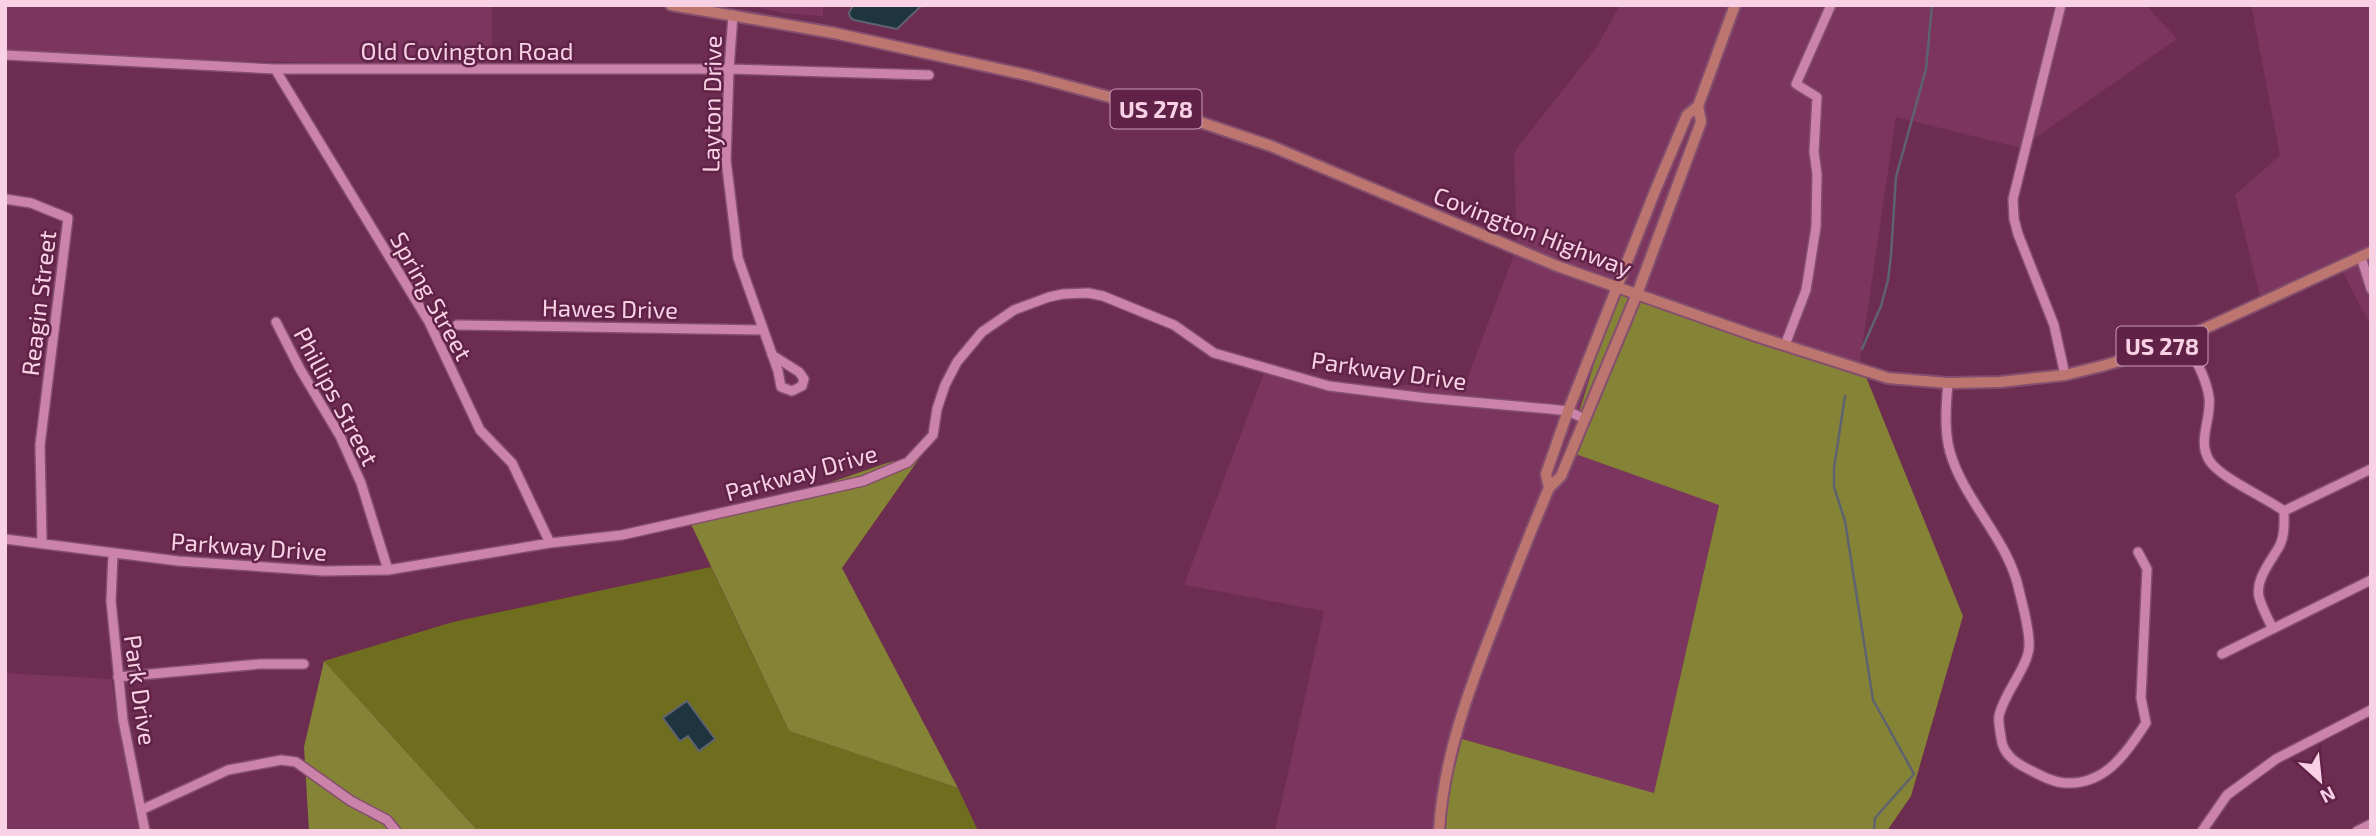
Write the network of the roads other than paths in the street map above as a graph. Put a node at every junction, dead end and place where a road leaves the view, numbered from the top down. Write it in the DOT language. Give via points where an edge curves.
graph roads {
  1 [pos="671,5"];
  2 [pos="1735,5"];
  3 [pos="1831,5"];
  4 [pos="2061,5"];
  5 [pos="733,15"];
  6 [pos="5,55"];
  7 [pos="275,69"];
  8 [pos="729,69"];
  9 [pos="929,75"];
  10 [pos="1698,106"];
  11 [pos="5,199"];
  12 [pos="2366,255"];
  13 [pos="1618,287"];
  14 [pos="2371,289"];
  15 [pos="1637,293"];
  16 [pos="276,322"];
  17 [pos="457,325"];
  18 [pos="763,330"];
  19 [pos="2184,338"];
  20 [pos="1785,345"];
  21 [pos="772,355"];
  22 [pos="2065,375"];
  23 [pos="1948,383"];
  24 [pos="1568,411"];
  25 [pos="1585,419"];
  26 [pos="2371,469"];
  27 [pos="1549,488"];
  28 [pos="2284,511"];
  29 [pos="5,539"];
  30 [pos="42,543"];
  31 [pos="550,544"];
  32 [pos="2138,552"];
  33 [pos="113,554"];
  34 [pos="387,570"];
  35 [pos="2371,580"];
  36 [pos="2273,629"];
  37 [pos="2222,654"];
  38 [pos="303,664"];
  39 [pos="118,677"];
  40 [pos="2371,710"];
  41 [pos="141,810"];
  42 [pos="2371,824"];
  43 [pos="145,831"];
  44 [pos="396,831"];
  45 [pos="1440,831"];
  46 [pos="2202,831"];
  47 [pos="2357,831"];
  1 -- 5 [label="main road, Covington Highway / US 278"];
  2 -- 10 [label="main road"];
  3 -- 20 [label="street" via="1796,84 1817,97 1816,227 1807,290"];
  4 -- 22 [label="street" via="2013,199 2018,234 2054,325"];
  5 -- 8 [label="street, Layton Drive"];
  5 -- 13 [label="main road, Covington Highway / US 278" via="1027,75 1185,117 1271,146 1557,266"];
  6 -- 7 [label="street, Old Covington Road"];
  7 -- 8 [label="street, Old Covington Road"];
  7 -- 31 [label="street, Spring Street" via="429,322 480,430 512,463"];
  8 -- 9 [label="street, Old Covington Road"];
  8 -- 18 [label="street, Layton Drive" via="726,160 738,258"];
  10 -- 13 [label="main road" via="1687,115"];
  10 -- 15 [label="main road" via="1700,122"];
  11 -- 30 [label="street, Reagin Street" via="31,203 68,218 40,445"];
  12 -- 14 [label="street"];
  12 -- 19 [label="main road, Covington Highway / US 278"];
  13 -- 15 [label="main road, Covington Highway / US 278"];
  13 -- 24 [label="main road"];
  15 -- 20 [label="main road, Covington Highway / US 278"];
  15 -- 25 [label="main road"];
  16 -- 34 [label="street, Phillips Street" via="340,436 361,483"];
  17 -- 18 [label="street, Hawes Drive"];
  18 -- 21 [label="street, Layton Drive"];
  19 -- 22 [label="main road, Covington Highway / US 278"];
  19 -- 28 [label="street" via="2209,394 2209,421 2202,444 2209,461"];
  20 -- 23 [label="main road, Covington Highway / US 278" via="1888,378"];
  22 -- 23 [label="main road, Covington Highway / US 278"];
  23 -- 32 [label="street" via="1949,449 2010,563 2026,622 2029,649 1999,716 2002,748 2017,764 2064,783 2097,777 2125,755 2146,723 2141,698 2147,569"];
  24 -- 25 [label="street, Parkway Drive"];
  24 -- 27 [label="main road" via="1546,474"];
  24 -- 31 [label="street, Parkway Drive" via="1329,386 1214,353 1174,325 1103,296 1063,294 1014,310 973,341 945,385 933,435 908,462 863,481 622,535"];
  25 -- 27 [label="main road" via="1561,476"];
  26 -- 28 [label="street"];
  27 -- 45 [label="main road" via="1465,705 1446,781"];
  28 -- 36 [label="street" via="2280,544 2259,588"];
  29 -- 30 [label="street, Parkway Drive"];
  30 -- 33 [label="street, Parkway Drive"];
  31 -- 34 [label="street, Parkway Drive"];
  33 -- 34 [label="street, Parkway Drive" via="324,571"];
  33 -- 39 [label="street, Park Drive" via="111,601"];
  35 -- 36 [label="street"];
  36 -- 37 [label="street"];
  38 -- 39 [label="street"];
  39 -- 41 [label="street, Park Drive"];
  40 -- 46 [label="street" via="2276,758 2227,795"];
  41 -- 43 [label="street, Park Drive"];
  41 -- 44 [label="street" via="228,770 281,760 296,762 387,820"];
  42 -- 47 [label="street"];
}
